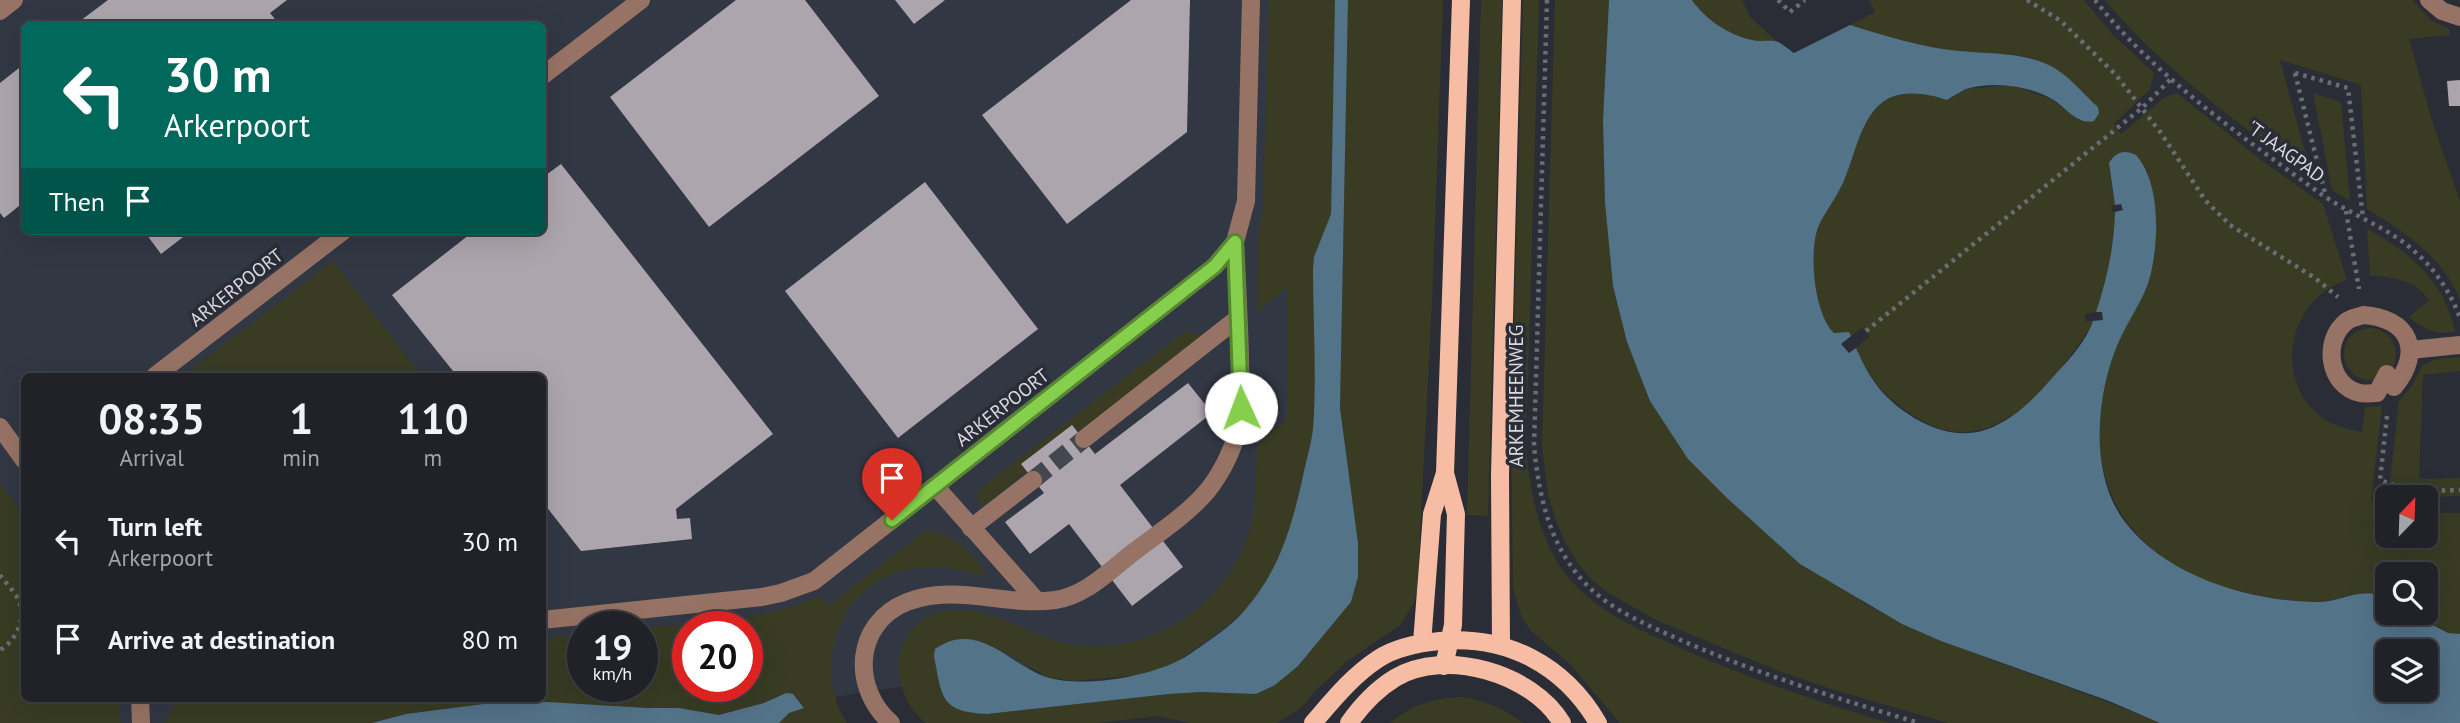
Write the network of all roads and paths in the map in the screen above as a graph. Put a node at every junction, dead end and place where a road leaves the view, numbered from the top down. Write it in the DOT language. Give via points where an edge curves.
graph roads {
  1 [pos="15,0"];
  2 [pos="640,0"];
  3 [pos="1251,0"];
  4 [pos="1461,0"];
  5 [pos="1511,0"];
  6 [pos="1547,0"];
  7 [pos="1778,0"];
  8 [pos="1805,0"];
  9 [pos="2027,0"];
  10 [pos="2095,0"];
  11 [pos="2429,0"];
  12 [pos="0,11"];
  13 [pos="2460,17"];
  14 [pos="546,73"];
  15 [pos="2172,78"];
  16 [pos="2142,108"];
  17 [pos="2326,198"];
  18 [pos="2346,210"];
  19 [pos="2363,218"];
  20 [pos="337,235"];
  21 [pos="1235,242"];
  22 [pos="1238,318"];
  23 [pos="2355,318"];
  24 [pos="2460,318"];
  25 [pos="1866,331"];
  26 [pos="2460,345"];
  27 [pos="2410,350"];
  28 [pos="159,373"];
  29 [pos="2387,374"];
  30 [pos="0,428"];
  31 [pos="1084,439"];
  32 [pos="21,456"];
  33 [pos="1445,473"];
  34 [pos="1033,480"];
  35 [pos="935,486"];
  36 [pos="2460,490"];
  37 [pos="971,528"];
  38 [pos="0,575"];
  39 [pos="1037,601"];
  40 [pos="546,620"];
  41 [pos="1450,640"];
  42 [pos="1422,643"];
  43 [pos="1501,645"];
  44 [pos="0,650"];
  45 [pos="1444,666"];
  46 [pos="140,702"];
  47 [pos="141,723"];
  48 [pos="891,723"];
  49 [pos="1313,723"];
  50 [pos="1349,723"];
  51 [pos="1562,723"];
  52 [pos="1598,723"];
  53 [pos="1919,723"];
  1 -- 12 [label="street"];
  2 -- 14 [label="street"];
  3 -- 21 [label="street, ARKERPOORT" via="1246,201"];
  4 -- 33 [label="main road"];
  5 -- 43 [label="main road, ARKEMHEENWEG" via="1500,475"];
  6 -- 53 [label="path, ARKEMHEENWEG" via="1534,446 1541,497 1557,544 1586,584 1631,617 1760,672"];
  7 -- 8 [label="path" via="1790,12"];
  9 -- 16 [label="path" via="2061,21 2090,48"];
  10 -- 15 [label="path, 'T JAAGPAD"];
  11 -- 13 [label="street"];
  15 -- 16 [label="path"];
  15 -- 17 [label="path, 'T JAAGPAD"];
  16 -- 23 [label="path" via="2218,214 2247,238 2328,287"];
  16 -- 25 [label="path"];
  17 -- 18 [label="path, 'T JAAGPAD"];
  17 -- 19 [label="path" via="2294,73 2348,88"];
  18 -- 19 [label="path, 'T JAAGPAD"];
  18 -- 23 [label="path"];
  19 -- 24 [label="path, 'T JAAGPAD" via="2426,261 2445,284"];
  20 -- 28 [label="street, ARKERPOORT"];
  21 -- 22 [label="street"];
  21 -- 35 [label="street, ARKERPOORT" via="1215,266"];
  22 -- 31 [label="street"];
  22 -- 39 [label="street" via="1239,422 1231,450 1209,488 1184,514 1079,593"];
  23 -- 27 [label="street" via="2380,316 2396,324"];
  23 -- 29 [label="street" via="2335,336 2330,353 2333,370 2359,393 2377,393"];
  26 -- 27 [label="street"];
  27 -- 29 [label="street" via="2406,373 2394,387"];
  29 -- 36 [label="path" via="2390,389 2380,480 2425,492"];
  30 -- 32 [label="street"];
  33 -- 41 [label="main road" via="1456,514"];
  33 -- 42 [label="main road" via="1432,514"];
  34 -- 37 [label="street"];
  35 -- 37 [label="street"];
  35 -- 40 [label="street, ARKERPOORT" via="827,572 800,587 762,597"];
  37 -- 39 [label="street"];
  38 -- 44 [label="path" via="18,598 21,617 12,640"];
  39 -- 48 [label="street" via="961,593 894,608 873,630 863,658 866,687"];
  41 -- 42 [label="main road"];
  41 -- 43 [label="main road"];
  41 -- 45 [label="main road"];
  42 -- 49 [label="main road" via="1380,657 1354,677"];
  43 -- 52 [label="main road" via="1555,673"];
  45 -- 50 [label="main road" via="1396,678"];
  45 -- 51 [label="main road" via="1476,668 1526,686"];
  46 -- 47 [label="street"];
}
